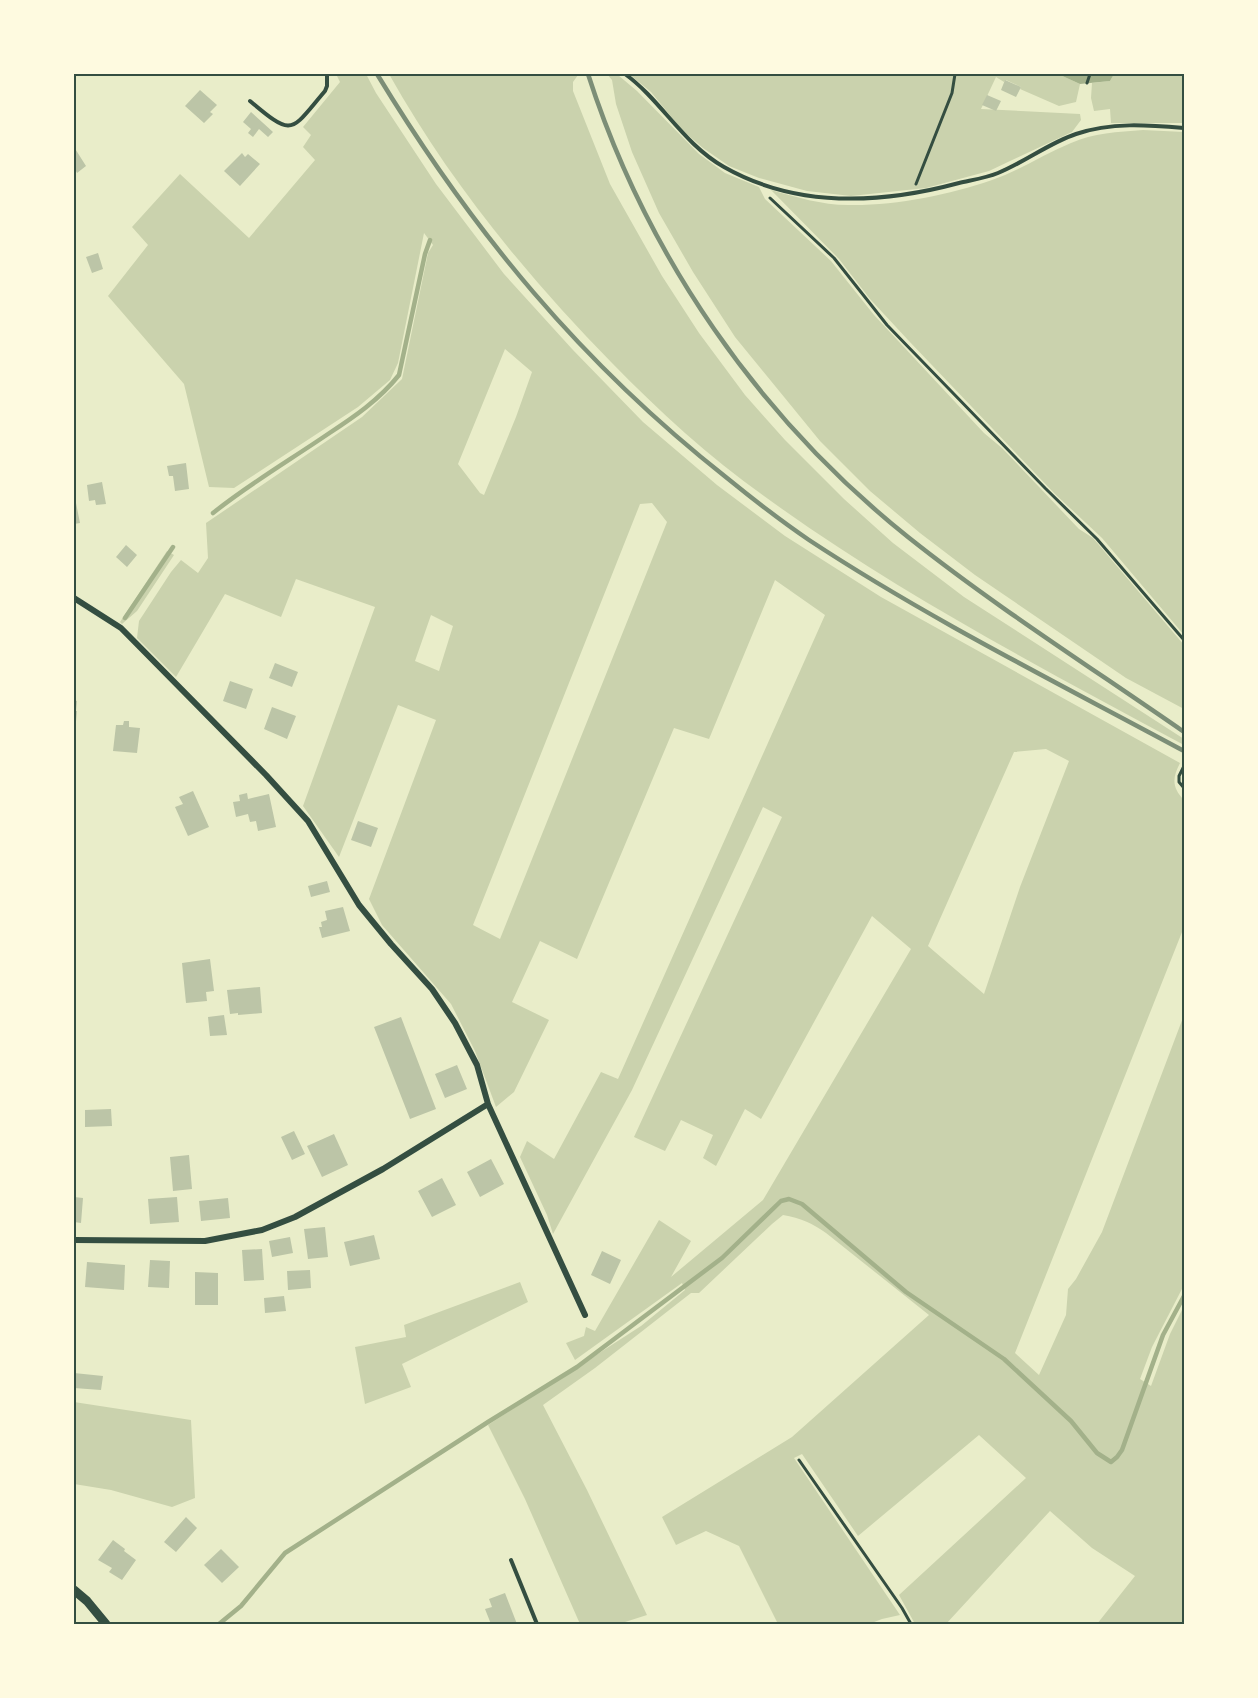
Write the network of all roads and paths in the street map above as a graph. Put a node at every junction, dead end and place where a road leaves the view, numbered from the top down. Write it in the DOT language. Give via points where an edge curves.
graph roads {
  1 [pos="327,74"];
  2 [pos="625,74"];
  3 [pos="955,74"];
  4 [pos="1090,74"];
  5 [pos="1087,83"];
  6 [pos="250,101"];
  7 [pos="1185,128"];
  8 [pos="765,185"];
  9 [pos="912,194"];
  10 [pos="74,598"];
  11 [pos="1185,640"];
  12 [pos="1185,766"];
  13 [pos="1185,788"];
  14 [pos="488,1104"];
  15 [pos="74,1240"];
  16 [pos="585,1315"];
  17 [pos="799,1460"];
  18 [pos="511,1560"];
  19 [pos="74,1590"];
  20 [pos="106,1624"];
  21 [pos="537,1624"];
  22 [pos="911,1624"];
  1 -- 6 [label="lane" via="325,91 299,122 289,126 273,121"];
  2 -- 8 [label="lane" via="704,154 740,176"];
  3 -- 9 [label="path" via="952,93"];
  4 -- 5 [label="path"];
  7 -- 9 [label="lane" via="1113,126 1075,134 998,173"];
  8 -- 9 [label="lane" via="839,200"];
  8 -- 11 [label="path" via="772,201 834,258 887,325 1097,539"];
  10 -- 14 [label="street" via="121,628 308,820 359,904 432,988 455,1023 477,1065"];
  12 -- 13 [label="path" via="1179,782"];
  14 -- 15 [label="street" via="383,1169 262,1230 205,1241"];
  14 -- 16 [label="street"];
  17 -- 22 [label="path"];
  18 -- 21 [label="lane"];
  19 -- 20 [label="street"];
}
